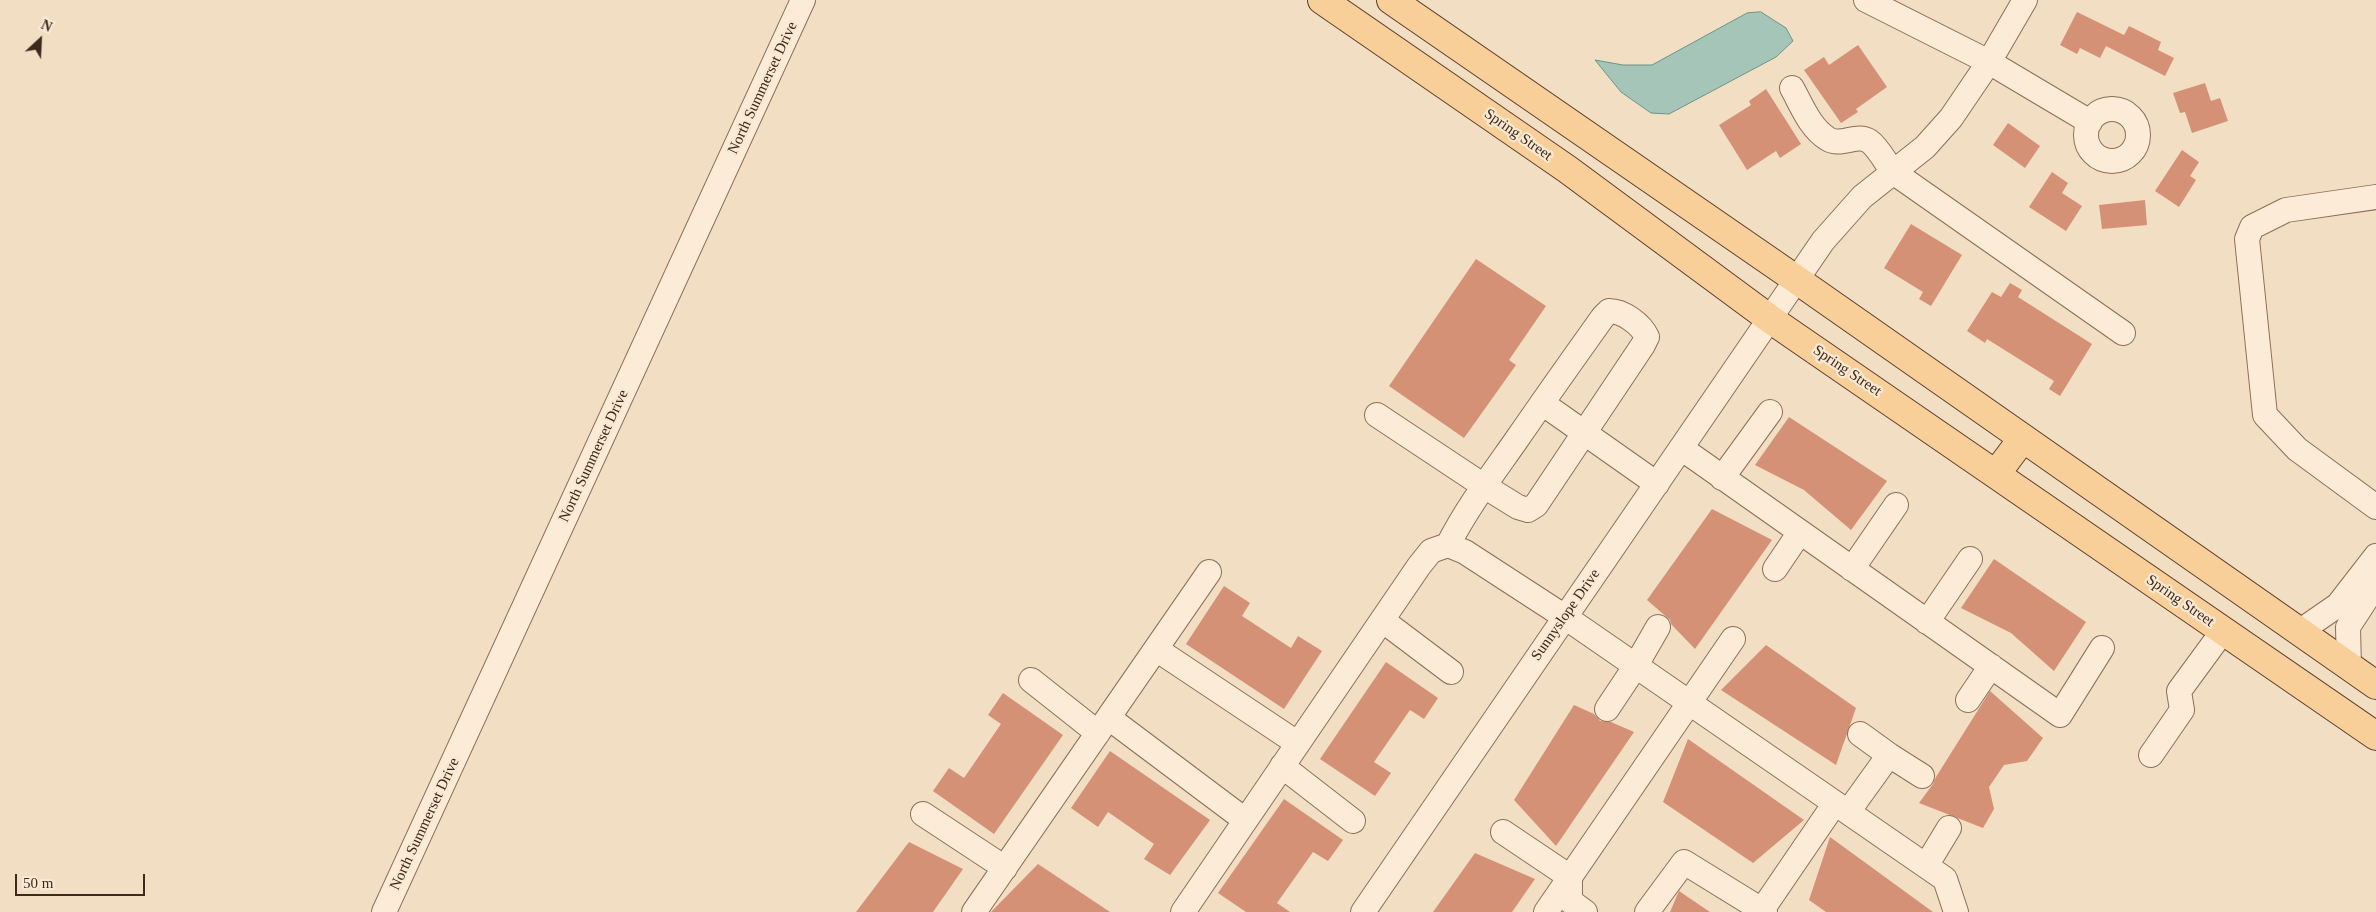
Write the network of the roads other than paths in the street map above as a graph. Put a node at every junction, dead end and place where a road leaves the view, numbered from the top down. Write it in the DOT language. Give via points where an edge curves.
graph roads {
  1 [pos="803,0"];
  2 [pos="1322,0"];
  3 [pos="1390,0"];
  4 [pos="1866,0"];
  5 [pos="2025,0"];
  6 [pos="1989,62"];
  7 [pos="1792,88"];
  8 [pos="2090,122"];
  9 [pos="1893,172"];
  10 [pos="2376,197"];
  11 [pos="1797,280"];
  12 [pos="1770,319"];
  13 [pos="2123,333"];
  14 [pos="1542,403"];
  15 [pos="1770,412"];
  16 [pos="1377,415"];
  17 [pos="1584,433"];
  18 [pos="2023,438"];
  19 [pos="1681,448"];
  20 [pos="1996,474"];
  21 [pos="1722,478"];
  22 [pos="1657,484"];
  23 [pos="1484,486"];
  24 [pos="1896,505"];
  25 [pos="2376,507"];
  26 [pos="1800,532"];
  27 [pos="1448,545"];
  28 [pos="2376,556"];
  29 [pos="1970,559"];
  30 [pos="1775,569"];
  31 [pos="1852,569"];
  32 [pos="1209,572"];
  33 [pos="2376,584"];
  34 [pos="1565,617"];
  35 [pos="1382,620"];
  36 [pos="1927,622"];
  37 [pos="1658,627"];
  38 [pos="2223,631"];
  39 [pos="2299,632"];
  40 [pos="1733,639"];
  41 [pos="2102,648"];
  42 [pos="1156,649"];
  43 [pos="2326,650"];
  44 [pos="1991,666"];
  45 [pos="2349,666"];
  46 [pos="1635,667"];
  47 [pos="1451,672"];
  48 [pos="1031,680"];
  49 [pos="2300,684"];
  50 [pos="2376,685"];
  51 [pos="1968,700"];
  52 [pos="1690,703"];
  53 [pos="1606,710"];
  54 [pos="1104,725"];
  55 [pos="1860,734"];
  56 [pos="2376,736"];
  57 [pos="1298,743"];
  58 [pos="1889,754"];
  59 [pos="2152,755"];
  60 [pos="1282,766"];
  61 [pos="1922,776"];
  62 [pos="1842,808"];
  63 [pos="923,814"];
  64 [pos="1246,820"];
  65 [pos="1353,821"];
  66 [pos="1949,828"];
  67 [pos="1503,832"];
  68 [pos="1926,866"];
  69 [pos="1004,868"];
  70 [pos="1570,877"];
  71 [pos="1192,909"];
  72 [pos="1763,911"];
  73 [pos="384,912"];
  74 [pos="974,912"];
  75 [pos="1362,912"];
  76 [pos="1546,912"];
  77 [pos="1585,912"];
  78 [pos="1648,912"];
  79 [pos="1956,912"];
  1 -- 73 [label="street, North Summerset Drive"];
  2 -- 12 [label="main road, Spring Street" via="1567,169"];
  3 -- 11 [label="main road"];
  4 -- 6 [label="street"];
  5 -- 6 [label="street, Sunnyslope Drive"];
  6 -- 8 [label="street"];
  6 -- 9 [label="street, Sunnyslope Drive" via="1952,118 1925,147"];
  7 -- 9 [label="street" via="1816,130 1830,140 1845,142 1861,138 1870,141"];
  9 -- 11 [label="street, Sunnyslope Drive" via="1862,197 1836,225"];
  9 -- 13 [label="street"];
  10 -- 25 [label="street" via="2286,210 2252,226 2247,239 2265,415 2298,450"];
  11 -- 12 [label="street, Sunnyslope Drive"];
  11 -- 18 [label="main road"];
  12 -- 19 [label="street, Sunnyslope Drive"];
  12 -- 20 [label="main road, Spring Street"];
  14 -- 17 [label="street"];
  14 -- 17 [label="street" via="1603,317 1609,311 1618,311 1643,329 1647,337"];
  14 -- 23 [label="street"];
  15 -- 21 [label="street"];
  16 -- 23 [label="street"];
  17 -- 22 [label="street"];
  17 -- 23 [label="street" via="1536,505 1528,510"];
  18 -- 20 [label="main road"];
  18 -- 39 [label="main road"];
  19 -- 21 [label="street"];
  19 -- 22 [label="street, Sunnyslope Drive"];
  20 -- 38 [label="main road, Spring Street"];
  21 -- 26 [label="street"];
  22 -- 34 [label="street, Sunnyslope Drive"];
  23 -- 27 [label="street"];
  24 -- 31 [label="street"];
  26 -- 30 [label="street"];
  26 -- 31 [label="street"];
  27 -- 34 [label="street" via="1465,552"];
  27 -- 35 [label="street" via="1432,552"];
  28 -- 39 [label="street" via="2338,605"];
  29 -- 36 [label="street"];
  31 -- 36 [label="street"];
  32 -- 42 [label="street"];
  33 -- 45 [label="street" via="2348,627"];
  34 -- 46 [label="street"];
  34 -- 75 [label="street, Sunnyslope Drive"];
  35 -- 47 [label="street"];
  35 -- 57 [label="street"];
  36 -- 44 [label="street"];
  37 -- 46 [label="street"];
  38 -- 49 [label="main road, Spring Street"];
  38 -- 59 [label="street" via="2179,691 2182,710"];
  39 -- 43 [label="main road"];
  40 -- 52 [label="street"];
  41 -- 44 [label="street" via="2060,715"];
  42 -- 54 [label="street"];
  42 -- 57 [label="street"];
  43 -- 45 [label="main road"];
  43 -- 49 [label="main road"];
  44 -- 51 [label="street"];
  45 -- 50 [label="main road"];
  46 -- 52 [label="street"];
  46 -- 53 [label="street"];
  48 -- 54 [label="street"];
  49 -- 56 [label="main road, Spring Street"];
  52 -- 62 [label="street"];
  52 -- 70 [label="street"];
  54 -- 64 [label="street"];
  54 -- 69 [label="street"];
  55 -- 58 [label="street"];
  57 -- 60 [label="street"];
  58 -- 61 [label="street"];
  58 -- 62 [label="street"];
  60 -- 64 [label="street"];
  60 -- 65 [label="street"];
  62 -- 68 [label="street"];
  62 -- 72 [label="street"];
  63 -- 69 [label="street"];
  64 -- 71 [label="street"];
  66 -- 68 [label="street"];
  67 -- 70 [label="street"];
  68 -- 79 [label="street" via="1945,879"];
  69 -- 74 [label="street"];
  70 -- 76 [label="street"];
  70 -- 77 [label="street" via="1570,901"];
  72 -- 78 [label="street" via="1684,862"];
}
